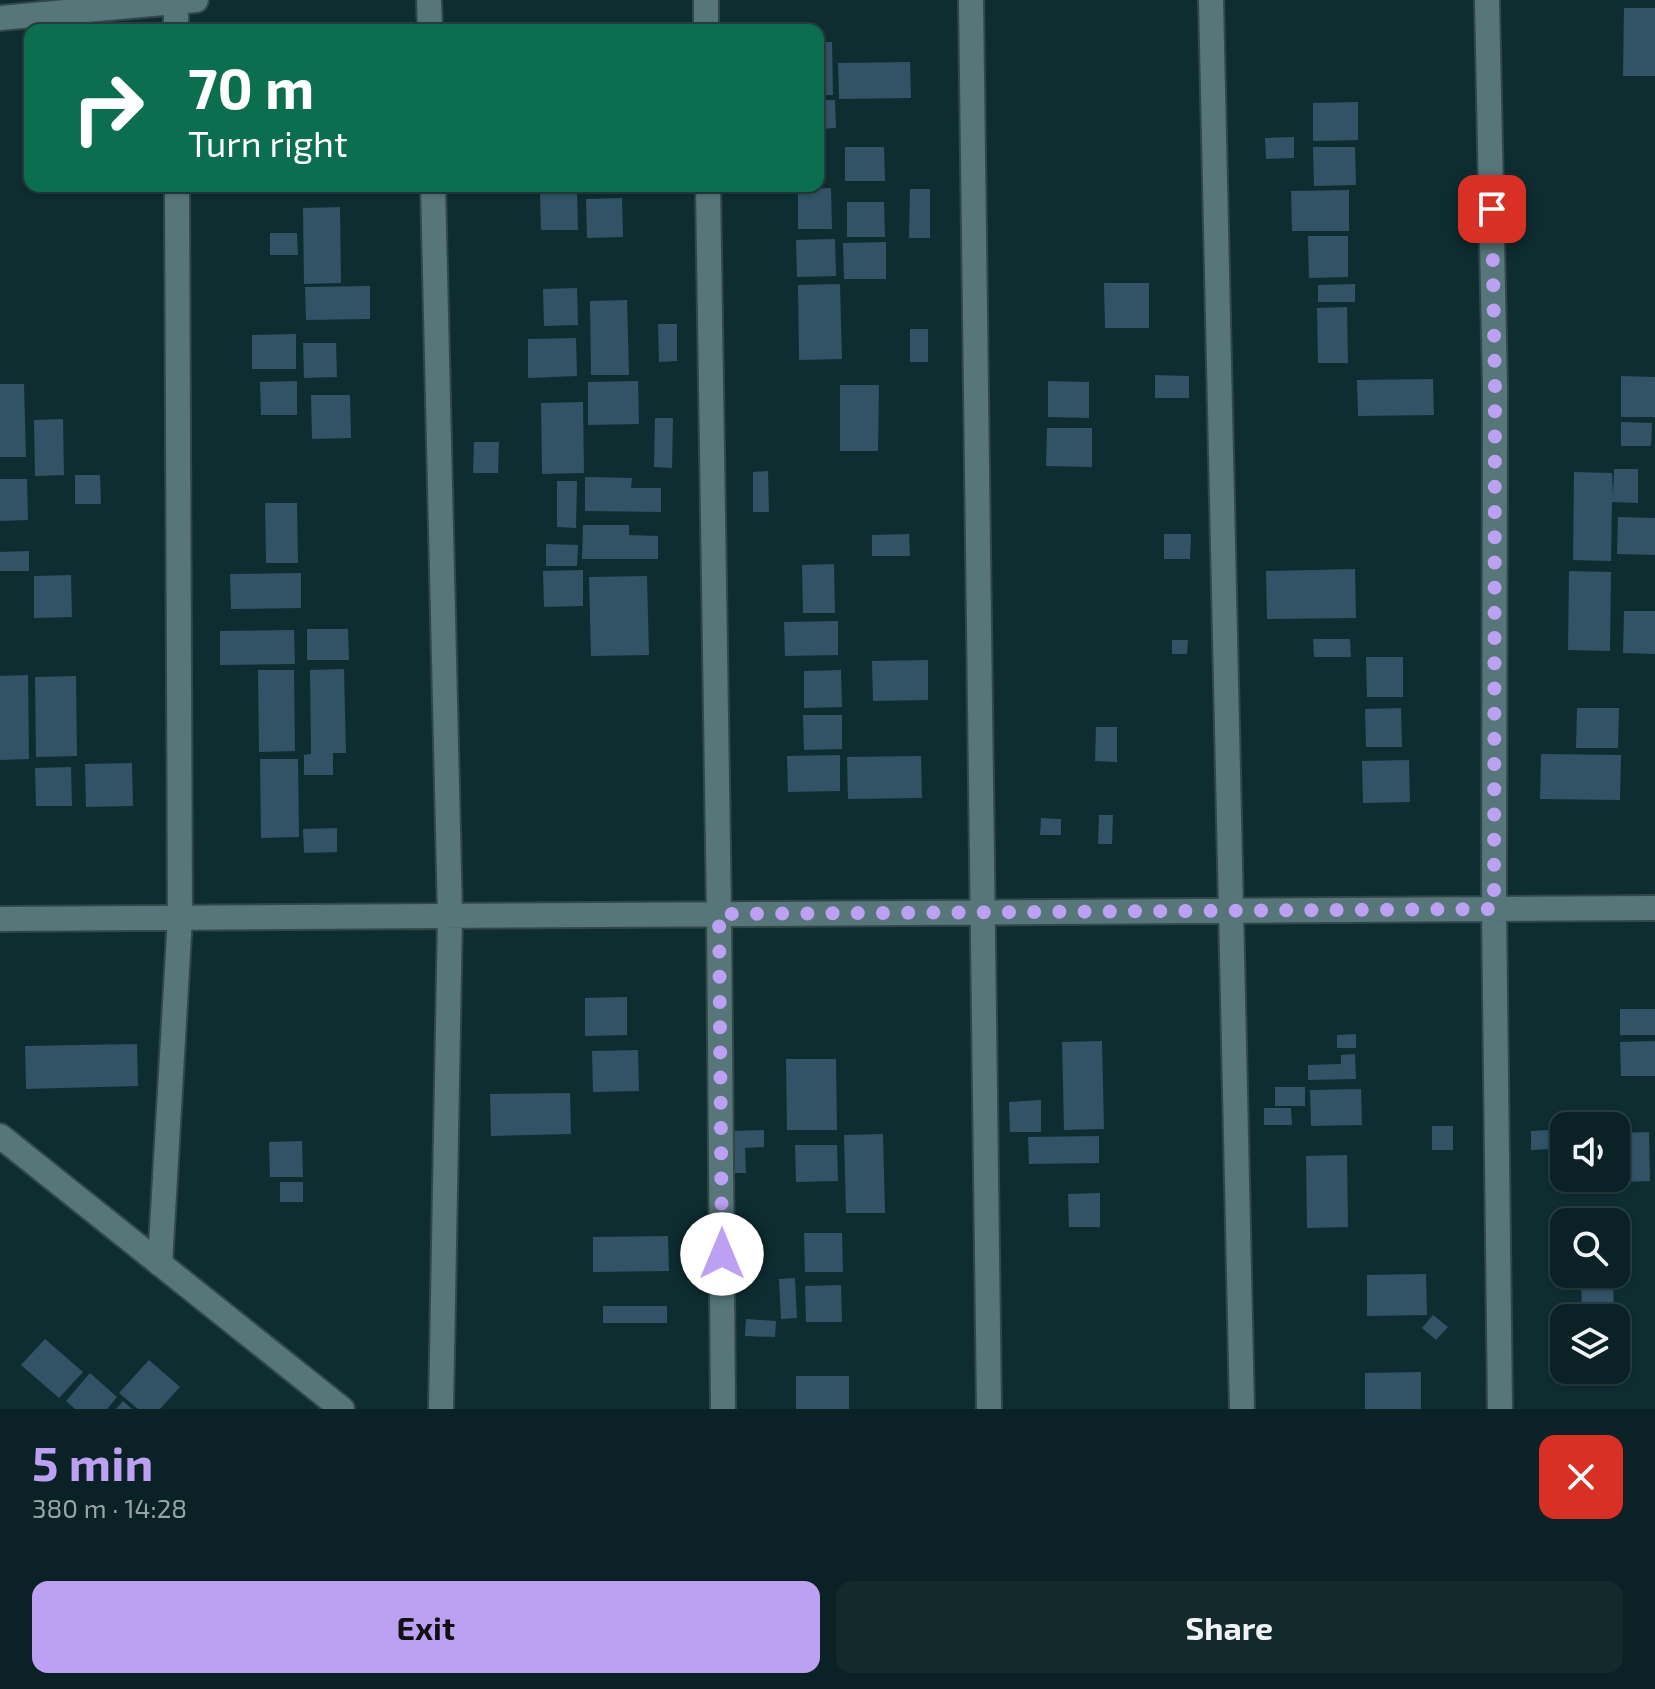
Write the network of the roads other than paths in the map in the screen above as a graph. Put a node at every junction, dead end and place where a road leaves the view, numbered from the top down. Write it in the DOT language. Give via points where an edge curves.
graph roads {
  1 [pos="429,0"];
  2 [pos="706,0"];
  3 [pos="971,0"];
  4 [pos="1211,0"];
  5 [pos="1487,0"];
  6 [pos="186,1"];
  7 [pos="0,18"];
  8 [pos="178,24"];
  9 [pos="430,24"];
  10 [pos="706,24"];
  11 [pos="177,192"];
  12 [pos="433,192"];
  13 [pos="708,192"];
  14 [pos="1655,908"];
  15 [pos="1494,909"];
  16 [pos="1230,911"];
  17 [pos="982,912"];
  18 [pos="719,914"];
  19 [pos="450,916"];
  20 [pos="180,917"];
  21 [pos="0,919"];
  22 [pos="0,1136"];
  23 [pos="160,1264"];
  24 [pos="342,1409"];
  25 [pos="441,1409"];
  26 [pos="723,1409"];
  27 [pos="989,1409"];
  28 [pos="1242,1409"];
  29 [pos="1500,1409"];
  1 -- 9 [label="street"];
  2 -- 10 [label="street"];
  3 -- 17 [label="street"];
  4 -- 16 [label="street"];
  5 -- 15 [label="street" via="1495,388"];
  6 -- 7 [label="street"];
  6 -- 8 [label="street"];
  11 -- 20 [label="street"];
  12 -- 19 [label="street"];
  13 -- 18 [label="street"];
  14 -- 15 [label="street"];
  15 -- 16 [label="street"];
  15 -- 29 [label="street"];
  16 -- 17 [label="street"];
  16 -- 28 [label="street"];
  17 -- 18 [label="street"];
  17 -- 27 [label="street"];
  18 -- 19 [label="street"];
  18 -- 26 [label="street"];
  19 -- 20 [label="street"];
  19 -- 25 [label="street"];
  20 -- 21 [label="street"];
  20 -- 23 [label="street"];
  22 -- 23 [label="street"];
  23 -- 24 [label="street"];
}
